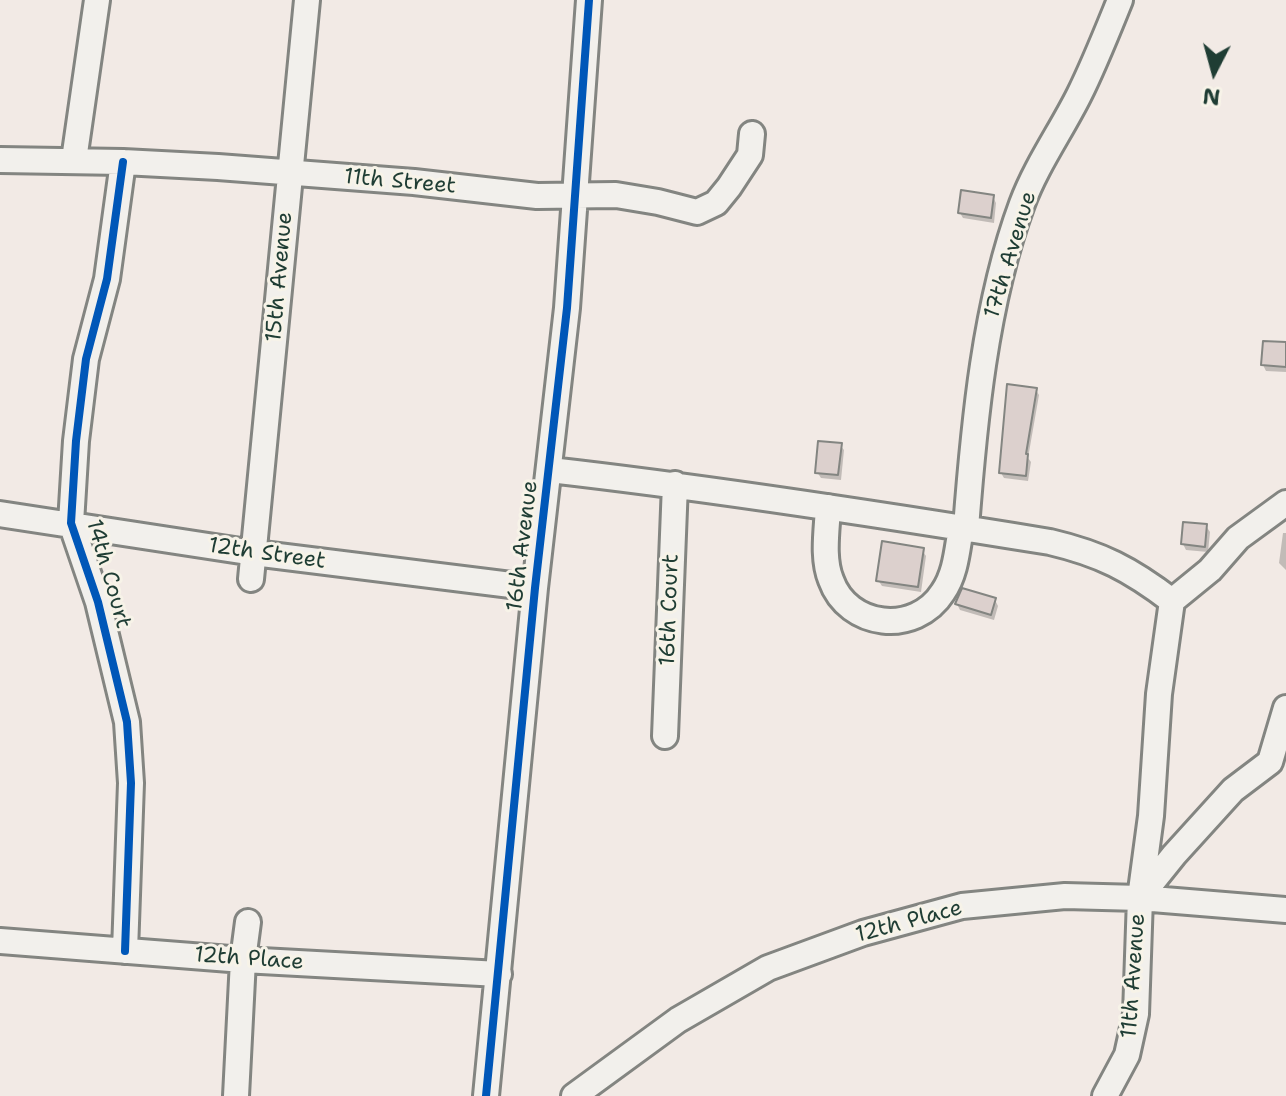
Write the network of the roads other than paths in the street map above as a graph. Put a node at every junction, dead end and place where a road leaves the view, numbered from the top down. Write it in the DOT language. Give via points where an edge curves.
graph roads {
  1 [pos="97,0"];
  2 [pos="307,0"];
  3 [pos="589,0"];
  4 [pos="1120,0"];
  5 [pos="752,134"];
  6 [pos="0,160"];
  7 [pos="74,160"];
  8 [pos="123,162"];
  9 [pos="289,174"];
  10 [pos="575,195"];
  11 [pos="550,470"];
  12 [pos="675,484"];
  13 [pos="1286,503"];
  14 [pos="828,507"];
  15 [pos="0,514"];
  16 [pos="71,523"];
  17 [pos="963,528"];
  18 [pos="254,553"];
  19 [pos="251,579"];
  20 [pos="535,588"];
  21 [pos="1172,601"];
  22 [pos="1286,708"];
  23 [pos="665,736"];
  24 [pos="1278,760"];
  25 [pos="1140,898"];
  26 [pos="1286,910"];
  27 [pos="248,922"];
  28 [pos="0,941"];
  29 [pos="125,951"];
  30 [pos="243,960"];
  31 [pos="499,974"];
  32 [pos="236,1096"];
  33 [pos="486,1096"];
  34 [pos="574,1096"];
  35 [pos="1105,1096"];
  1 -- 7 [label="street"];
  2 -- 9 [label="street, 15th Avenue"];
  3 -- 10 [label="street, 16th Avenue"];
  4 -- 17 [label="street, 17th Avenue" via="1023,201 1005,259 987,340"];
  5 -- 10 [label="street, 11th Street" via="750,155 729,187 716,203 697,212 616,195"];
  6 -- 7 [label="street, 11th Street"];
  7 -- 8 [label="street, 11th Street"];
  8 -- 9 [label="street, 11th Street"];
  8 -- 16 [label="street, 14th Court" via="107,279 86,359"];
  9 -- 10 [label="street, 11th Street"];
  9 -- 18 [label="street, 15th Avenue"];
  10 -- 11 [label="street, 16th Avenue"];
  11 -- 12 [label="street"];
  11 -- 20 [label="street, 16th Avenue"];
  12 -- 14 [label="street"];
  12 -- 23 [label="street, 16th Court"];
  13 -- 21 [label="street" via="1238,538"];
  14 -- 17 [label="street"];
  14 -- 17 [label="street" via="830,578 842,603 867,619 900,621 922,613 942,594"];
  15 -- 16 [label="street, 12th Street"];
  16 -- 18 [label="street, 12th Street"];
  16 -- 29 [label="street, 14th Court" via="98,602 127,722 131,783"];
  17 -- 21 [label="street" via="1091,552"];
  18 -- 19 [label="street"];
  18 -- 20 [label="street, 12th Street"];
  20 -- 31 [label="street, 16th Avenue"];
  21 -- 25 [label="street"];
  22 -- 24 [label="street"];
  24 -- 25 [label="street" via="1233,790"];
  25 -- 26 [label="street, 12th Place"];
  25 -- 34 [label="street, 12th Place" via="1065,896 962,906 863,933 768,968 678,1020"];
  25 -- 35 [label="street, 11th Avenue" via="1136,1014 1127,1055"];
  27 -- 30 [label="street"];
  28 -- 29 [label="street, 12th Place"];
  29 -- 30 [label="street, 12th Place"];
  30 -- 31 [label="street, 12th Place"];
  30 -- 32 [label="street"];
  31 -- 33 [label="street, 16th Avenue"];
}
